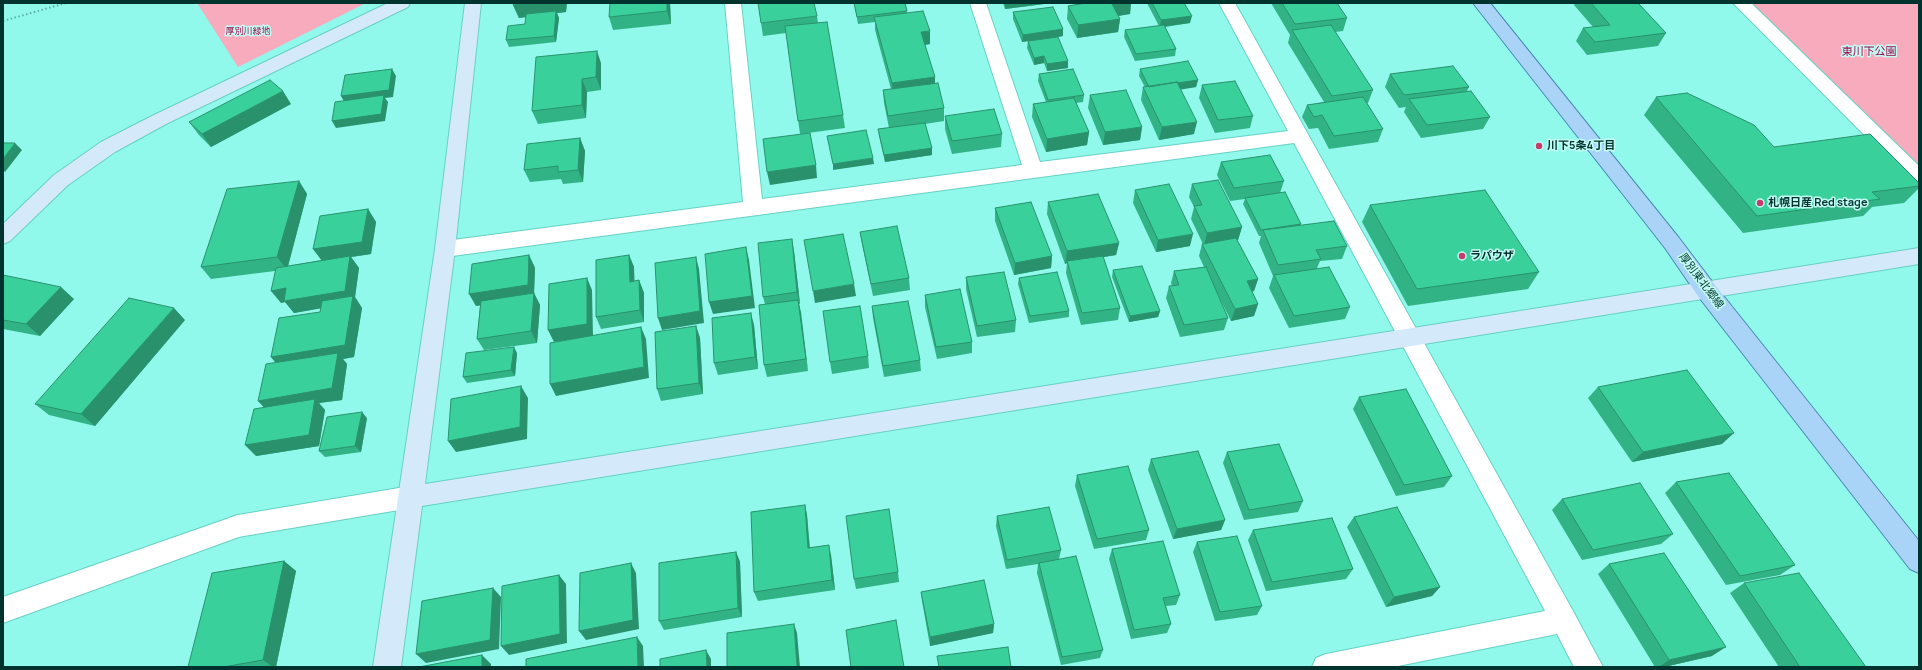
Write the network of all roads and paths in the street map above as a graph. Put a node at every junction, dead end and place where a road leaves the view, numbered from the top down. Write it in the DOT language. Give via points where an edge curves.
graph roads {
  1 [pos="66,3"];
  2 [pos="402,3"];
  3 [pos="473,3"];
  4 [pos="733,3"];
  5 [pos="978,3"];
  6 [pos="1227,3"];
  7 [pos="1481,3"];
  8 [pos="1741,3"];
  9 [pos="3,21"];
  10 [pos="1300,136"];
  11 [pos="1032,170"];
  12 [pos="1919,178"];
  13 [pos="753,207"];
  14 [pos="3,236"];
  15 [pos="445,249"];
  16 [pos="1919,256"];
  17 [pos="1706,290"];
  18 [pos="1411,338"];
  19 [pos="411,497"];
  20 [pos="1919,562"];
  21 [pos="3,610"];
  22 [pos="1564,620"];
  23 [pos="387,667"];
  24 [pos="1326,667"];
  25 [pos="1589,667"];
  1 -- 9 [label="path"];
  2 -- 14 [label="street" via="108,147 61,180"];
  3 -- 15 [label="street"];
  4 -- 13 [label="street"];
  5 -- 11 [label="street"];
  6 -- 10 [label="street"];
  7 -- 17 [label="main road, 厚別東北郷線" via="1672,243"];
  8 -- 12 [label="street"];
  10 -- 11 [label="street"];
  10 -- 18 [label="street"];
  11 -- 13 [label="street"];
  13 -- 15 [label="street"];
  15 -- 19 [label="street"];
  16 -- 17 [label="street"];
  17 -- 18 [label="street"];
  17 -- 20 [label="main road, 厚別東北郷線"];
  18 -- 19 [label="street"];
  18 -- 22 [label="street"];
  19 -- 21 [label="street" via="238,526"];
  19 -- 23 [label="street"];
  22 -- 24 [label="street"];
  22 -- 25 [label="street"];
}
